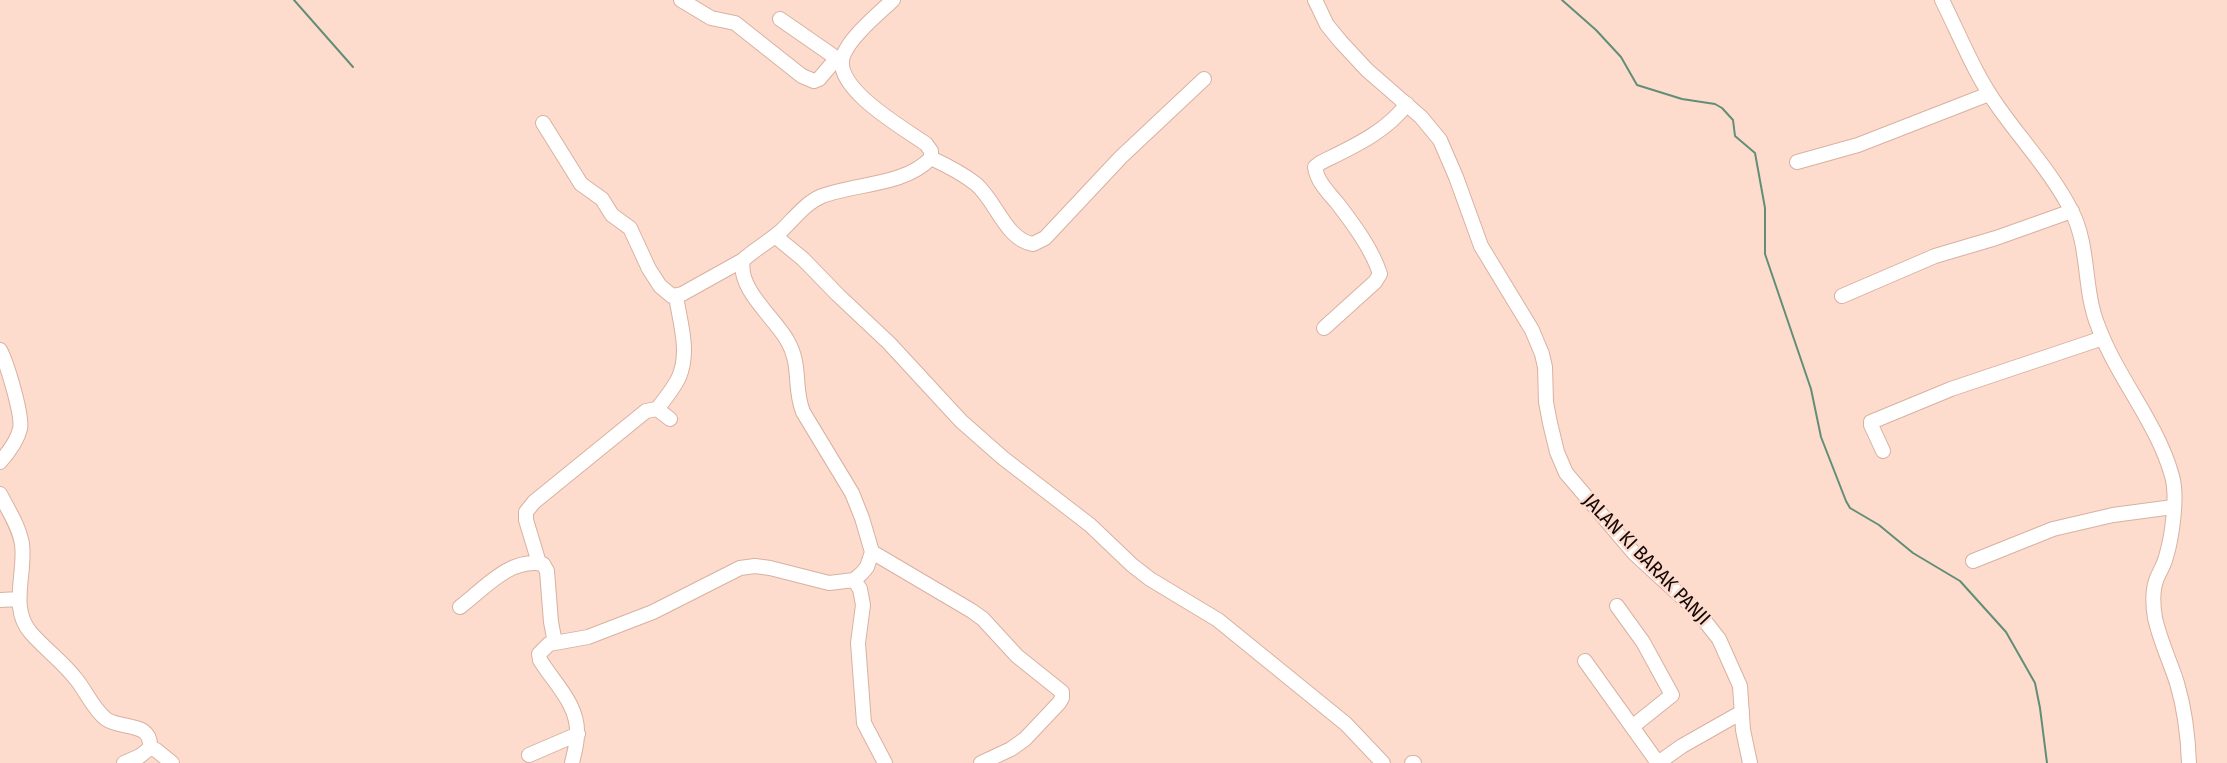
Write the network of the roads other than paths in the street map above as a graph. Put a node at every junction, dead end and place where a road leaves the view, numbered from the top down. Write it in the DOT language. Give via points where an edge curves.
graph roads {
  1 [pos="681,0"];
  2 [pos="893,0"];
  3 [pos="1315,0"];
  4 [pos="1942,0"];
  5 [pos="780,19"];
  6 [pos="839,61"];
  7 [pos="1204,79"];
  8 [pos="1989,94"];
  9 [pos="1407,104"];
  10 [pos="543,123"];
  11 [pos="931,158"];
  12 [pos="1797,162"];
  13 [pos="2072,211"];
  14 [pos="776,236"];
  15 [pos="742,260"];
  16 [pos="676,296"];
  17 [pos="1842,296"];
  18 [pos="1324,328"];
  19 [pos="2103,338"];
  20 [pos="0,350"];
  21 [pos="657,409"];
  22 [pos="670,419"];
  23 [pos="1883,451"];
  24 [pos="0,462"];
  25 [pos="0,494"];
  26 [pos="2173,507"];
  27 [pos="872,552"];
  28 [pos="1972,561"];
  29 [pos="539,563"];
  30 [pos="854,580"];
  31 [pos="19,599"];
  32 [pos="0,600"];
  33 [pos="1617,606"];
  34 [pos="460,607"];
  35 [pos="555,643"];
  36 [pos="1585,661"];
  37 [pos="1742,712"];
  38 [pos="1632,727"];
  39 [pos="578,734"];
  40 [pos="150,748"];
  41 [pos="529,755"];
  42 [pos="124,763"];
  43 [pos="172,763"];
  44 [pos="572,763"];
  45 [pos="885,763"];
  46 [pos="981,763"];
  47 [pos="1383,763"];
  48 [pos="1750,763"];
  49 [pos="2188,763"];
  1 -- 6 [label="street" via="711,18 735,23 810,80 819,79"];
  2 -- 6 [label="street" via="854,39"];
  3 -- 9 [label="street, JALAN KI BARAK PANJI" via="1341,42"];
  4 -- 8 [label="street"];
  5 -- 6 [label="street"];
  6 -- 11 [label="street" via="864,99 926,144"];
  7 -- 11 [label="street" via="1121,157 1045,238 1033,244 1011,232 977,185"];
  8 -- 12 [label="street" via="1858,146"];
  8 -- 13 [label="street"];
  9 -- 18 [label="street" via="1383,129 1315,167 1323,186 1355,228 1380,274"];
  9 -- 37 [label="street, JALAN KI BARAK PANJI" via="1440,140 1481,246 1532,330 1545,367 1550,423 1566,473 1634,553 1709,625 1736,674"];
  10 -- 16 [label="street" via="581,184 630,228 660,285"];
  11 -- 14 [label="street" via="918,169 877,184 816,199"];
  13 -- 17 [label="street" via="1935,256"];
  13 -- 19 [label="street" via="2080,232 2090,300"];
  14 -- 15 [label="street"];
  14 -- 47 [label="street" via="890,342 954,414 1003,458 1090,525 1150,579 1218,620 1346,724"];
  15 -- 16 [label="street"];
  15 -- 27 [label="street" via="743,276 752,294 792,349 803,412 852,493"];
  16 -- 21 [label="street" via="683,336 681,367 679,378"];
  19 -- 23 [label="street" via="1952,389 1871,422"];
  19 -- 26 [label="street" via="2161,448 2173,477"];
  20 -- 24 [label="street" via="20,424"];
  21 -- 22 [label="street"];
  21 -- 29 [label="street" via="646,411 529,507 526,520"];
  25 -- 31 [label="street" via="21,541"];
  26 -- 28 [label="street" via="2053,529"];
  26 -- 49 [label="street" via="2169,545 2154,601 2155,618 2187,724"];
  27 -- 30 [label="street" via="867,567"];
  27 -- 46 [label="street" via="978,615 1017,656 1062,692 1059,703 1025,739"];
  29 -- 34 [label="street" via="526,563 503,573"];
  29 -- 35 [label="street" via="547,571"];
  30 -- 35 [label="street" via="829,584 747,566 630,622 588,638"];
  30 -- 45 [label="street" via="863,605 858,643 864,723"];
  31 -- 32 [label="street"];
  31 -- 40 [label="street" via="25,626 73,675 102,716 142,729 149,737"];
  33 -- 38 [label="street" via="1643,642 1672,695"];
  35 -- 39 [label="street" via="542,650 540,660 571,706"];
  36 -- 38 [label="street"];
  37 -- 38 [label="street" via="1658,763"];
  37 -- 48 [label="street, JALAN KI BARAK PANJI"];
  39 -- 41 [label="street"];
  39 -- 44 [label="street"];
  40 -- 42 [label="street"];
  40 -- 43 [label="street"];
}
